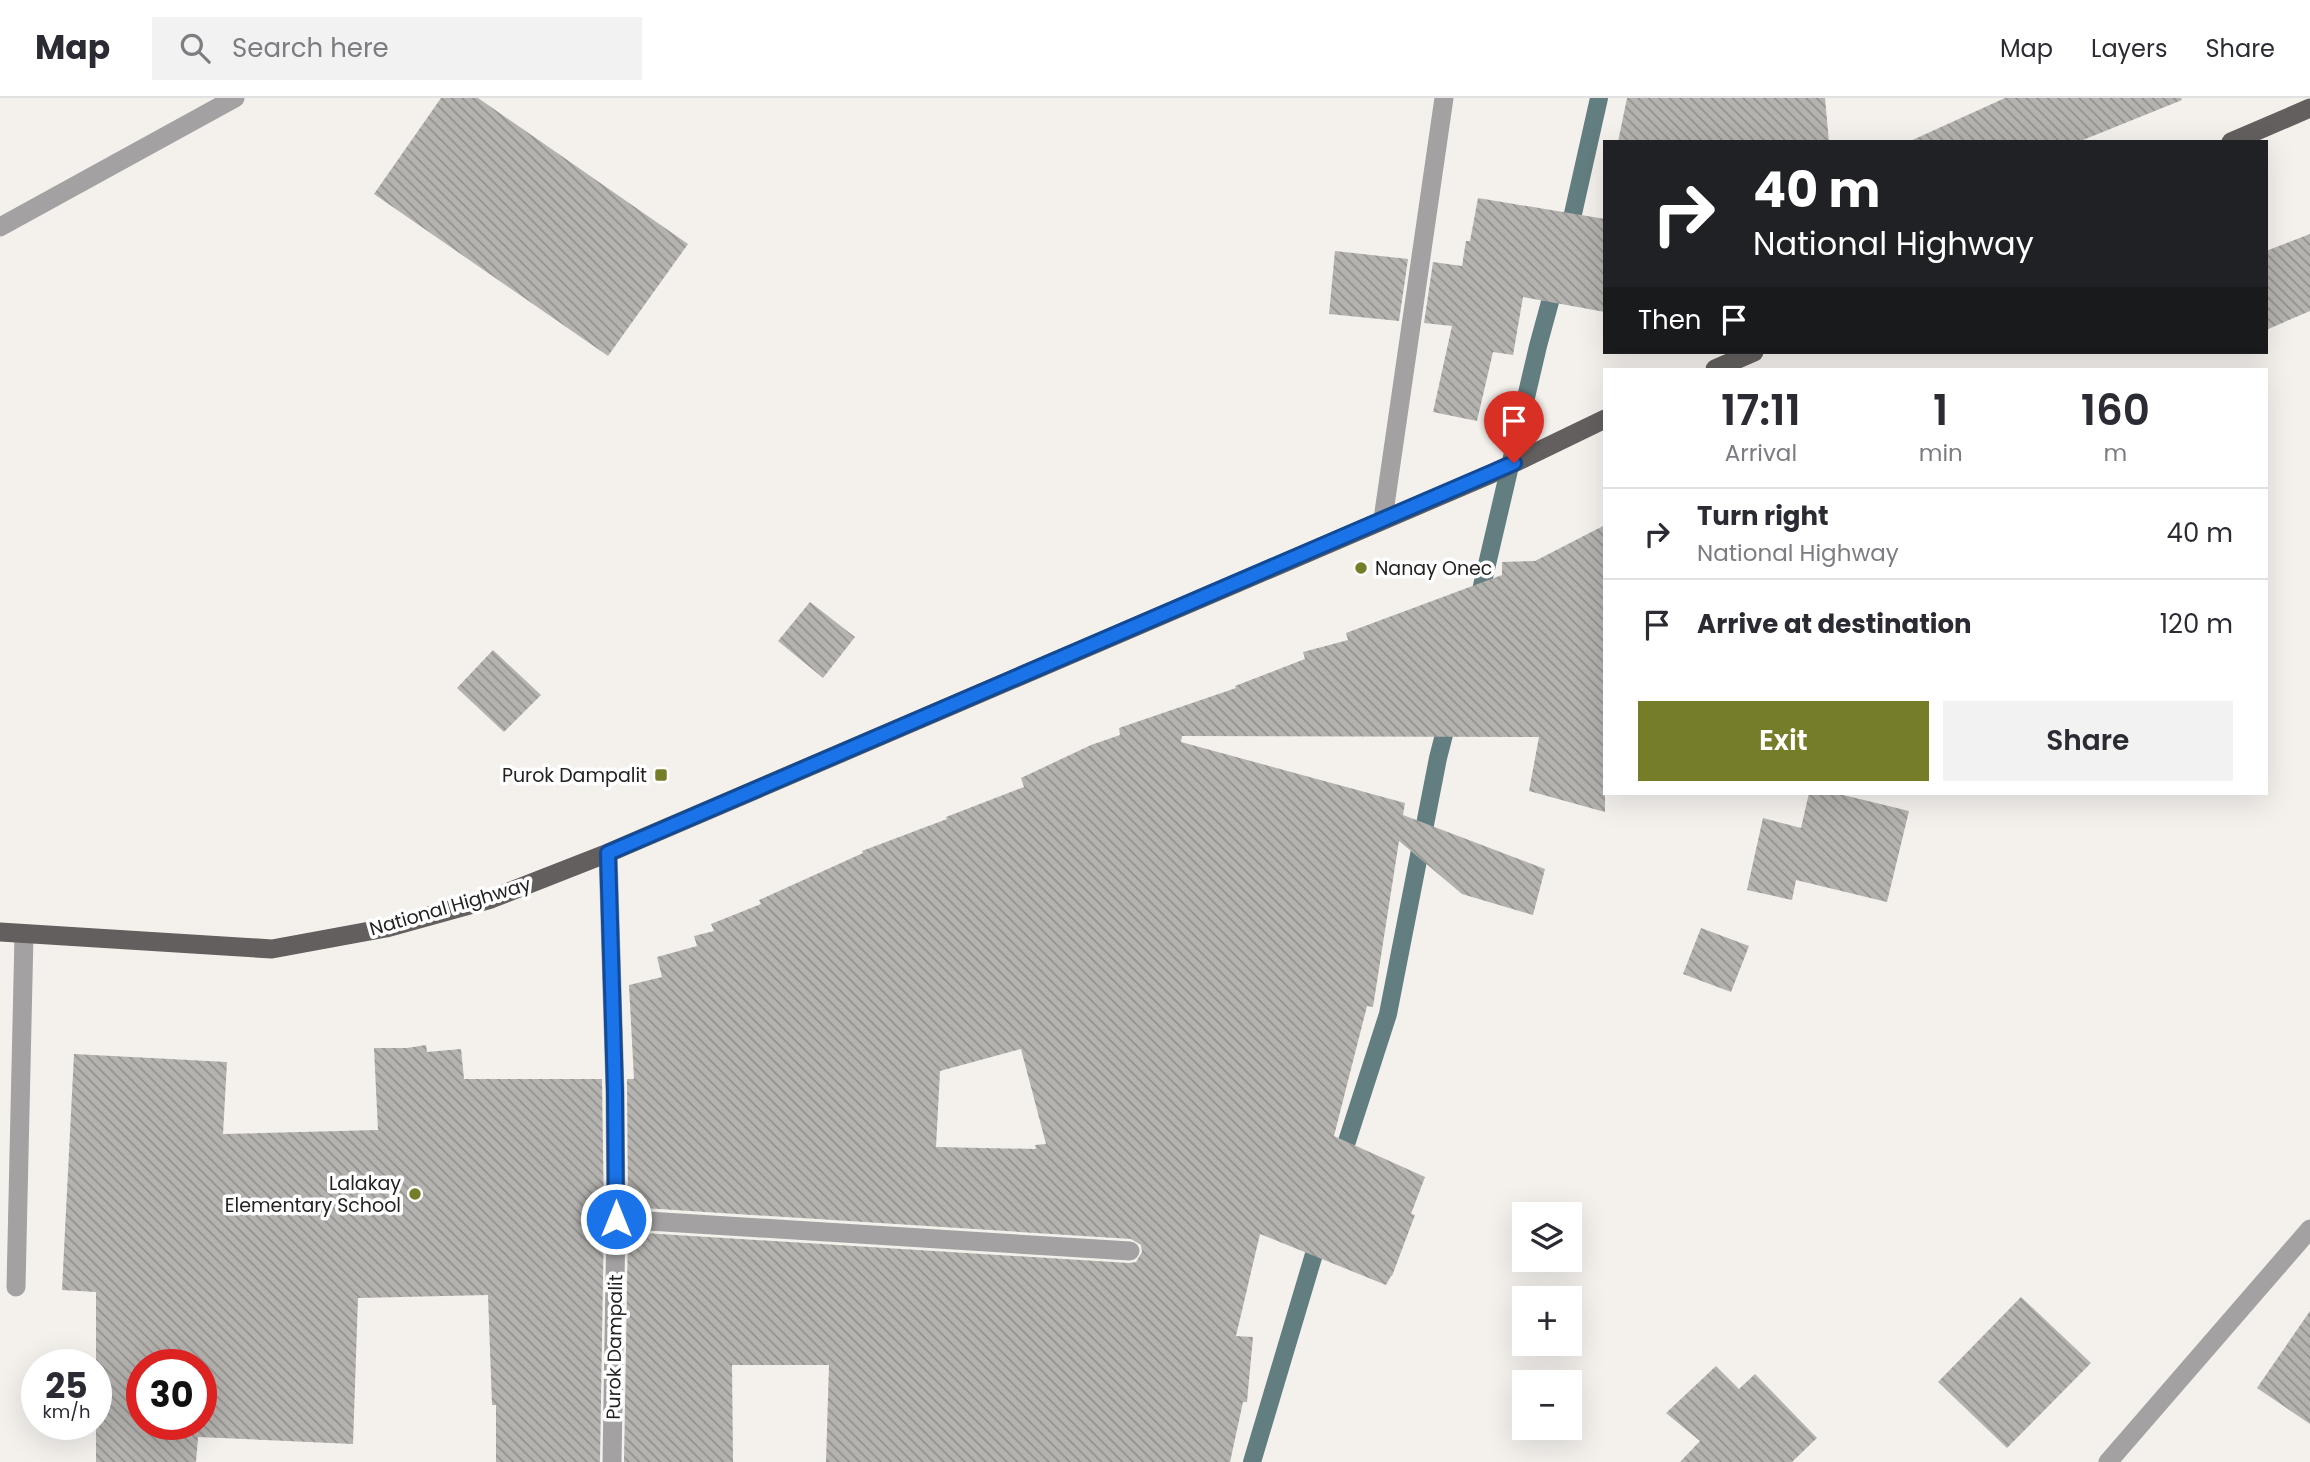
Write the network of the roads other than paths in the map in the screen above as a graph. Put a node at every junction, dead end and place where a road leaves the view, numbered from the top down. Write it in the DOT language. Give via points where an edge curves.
graph roads {
  1 [pos="234,98"];
  2 [pos="1444,98"];
  3 [pos="2310,108"];
  4 [pos="2236,140"];
  5 [pos="0,228"];
  6 [pos="1749,354"];
  7 [pos="1717,368"];
  8 [pos="1603,420"];
  9 [pos="1383,519"];
  10 [pos="608,853"];
  11 [pos="0,932"];
  12 [pos="24,935"];
  13 [pos="616,1219"];
  14 [pos="2310,1229"];
  15 [pos="1130,1251"];
  16 [pos="16,1287"];
  17 [pos="612,1462"];
  18 [pos="2108,1462"];
  1 -- 5 [label="street"];
  2 -- 9 [label="street"];
  3 -- 4 [label="main road"];
  6 -- 7 [label="main road"];
  8 -- 9 [label="main road, National Highway"];
  9 -- 10 [label="main road, National Highway"];
  10 -- 12 [label="main road, National Highway" via="491,899 386,928 272,949"];
  10 -- 13 [label="street, Purok Dampalit"];
  11 -- 12 [label="main road, National Highway"];
  12 -- 16 [label="street"];
  13 -- 15 [label="street"];
  13 -- 17 [label="street, Purok Dampalit"];
  14 -- 18 [label="street"];
}
